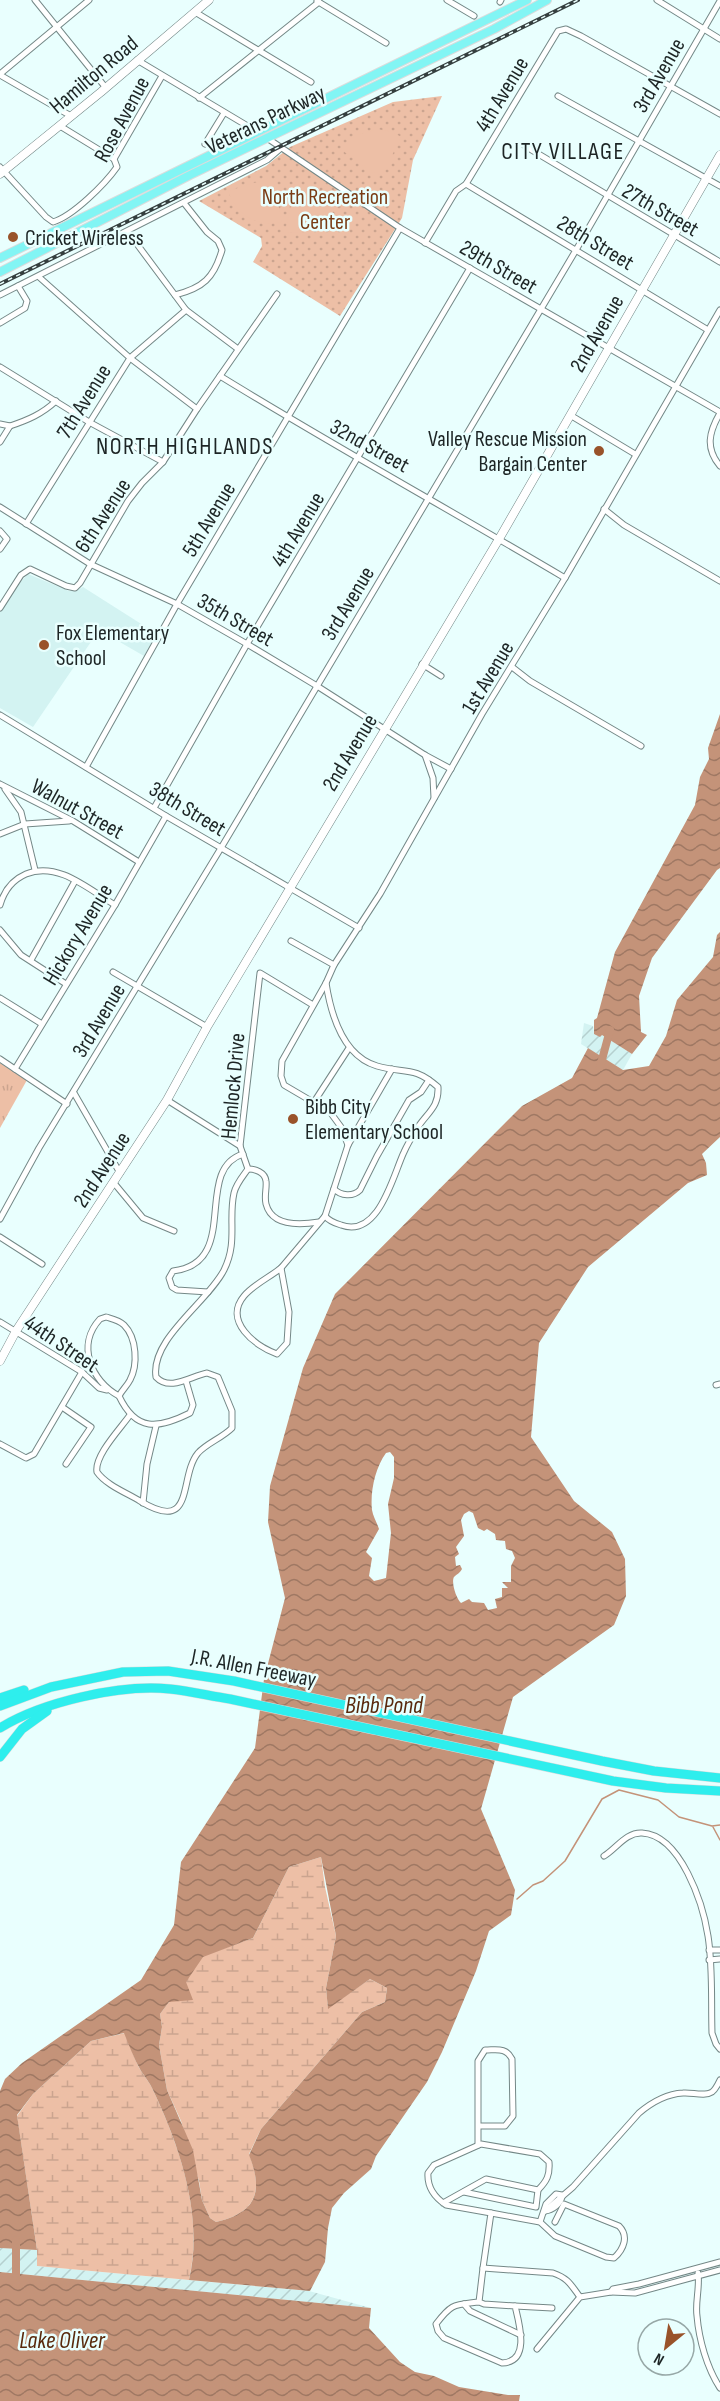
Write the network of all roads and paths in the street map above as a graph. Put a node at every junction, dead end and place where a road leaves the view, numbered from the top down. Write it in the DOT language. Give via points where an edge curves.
graph roads {
  1 [pos="35,0"];
  2 [pos="89,0"];
  3 [pos="208,0"];
  4 [pos="447,0"];
  5 [pos="527,0"];
  6 [pos="547,0"];
  7 [pos="657,0"];
  8 [pos="317,1"];
  9 [pos="720,1"];
  10 [pos="195,12"];
  11 [pos="474,16"];
  12 [pos="56,27"];
  13 [pos="704,30"];
  14 [pos="720,39"];
  15 [pos="386,42"];
  16 [pos="257,50"];
  17 [pos="137,60"];
  18 [pos="0,75"];
  19 [pos="162,76"];
  20 [pos="311,82"];
  21 [pos="672,86"];
  22 [pos="106,88"];
  23 [pos="558,96"];
  24 [pos="200,98"];
  25 [pos="224,113"];
  26 [pos="720,114"];
  27 [pos="71,116"];
  28 [pos="60,126"];
  29 [pos="256,131"];
  30 [pos="267,138"];
  31 [pos="639,140"];
  32 [pos="205,144"];
  33 [pos="525,146"];
  34 [pos="281,148"];
  35 [pos="720,155"];
  36 [pos="114,159"];
  37 [pos="1,170"];
  38 [pos="706,178"];
  39 [pos="466,184"];
  40 [pos="720,186"];
  41 [pos="607,196"];
  42 [pos="184,203"];
  43 [pos="400,228"];
  44 [pos="128,231"];
  45 [pos="674,237"];
  46 [pos="424,243"];
  47 [pos="576,250"];
  48 [pos="0,258"];
  49 [pos="720,262"];
  50 [pos="470,268"];
  51 [pos="0,272"];
  52 [pos="39,277"];
  53 [pos="18,286"];
  54 [pos="642,288"];
  55 [pos="277,294"];
  56 [pos="0,295"];
  57 [pos="176,295"];
  58 [pos="540,309"];
  59 [pos="186,310"];
  60 [pos="720,310"];
  61 [pos="0,323"];
  62 [pos="708,330"];
  63 [pos="609,347"];
  64 [pos="238,349"];
  65 [pos="130,358"];
  66 [pos="0,367"];
  67 [pos="220,376"];
  68 [pos="675,385"];
  69 [pos="56,401"];
  70 [pos="197,409"];
  71 [pos="720,413"];
  72 [pos="570,415"];
  73 [pos="288,418"];
  74 [pos="89,422"];
  75 [pos="0,424"];
  76 [pos="10,426"];
  77 [pos="0,442"];
  78 [pos="635,454"];
  79 [pos="359,457"];
  80 [pos="163,462"];
  81 [pos="720,466"];
  82 [pos="429,497"];
  83 [pos="0,507"];
  84 [pos="604,509"];
  85 [pos="26,524"];
  86 [pos="0,531"];
  87 [pos="499,539"];
  88 [pos="3,543"];
  89 [pos="0,549"];
  90 [pos="90,564"];
  91 [pos="565,578"];
  92 [pos="720,581"];
  93 [pos="177,604"];
  94 [pos="0,608"];
  95 [pos="247,644"];
  96 [pos="422,664"];
  97 [pos="512,667"];
  98 [pos="441,676"];
  99 [pos="317,686"];
  100 [pos="0,715"];
  101 [pos="384,729"];
  102 [pos="641,746"];
  103 [pos="424,755"];
  104 [pos="86,767"];
  105 [pos="451,769"];
  106 [pos="1,785"];
  107 [pos="434,800"];
  108 [pos="154,808"];
  109 [pos="166,816"];
  110 [pos="73,821"];
  111 [pos="25,824"];
  112 [pos="0,834"];
  113 [pos="221,848"];
  114 [pos="139,862"];
  115 [pos="35,870"];
  116 [pos="75,881"];
  117 [pos="290,888"];
  118 [pos="0,905"];
  119 [pos="115,905"];
  120 [pos="359,928"];
  121 [pos="0,930"];
  122 [pos="291,941"];
  123 [pos="31,960"];
  124 [pos="334,965"];
  125 [pos="113,972"];
  126 [pos="327,983"];
  127 [pos="66,984"];
  128 [pos="137,987"];
  129 [pos="0,998"];
  130 [pos="313,1005"];
  131 [pos="42,1024"];
  132 [pos="207,1027"];
  133 [pos="349,1048"];
  134 [pos="0,1059"];
  135 [pos="15,1069"];
  136 [pos="392,1069"];
  137 [pos="429,1080"];
  138 [pos="74,1093"];
  139 [pos="166,1100"];
  140 [pos="314,1102"];
  141 [pos="67,1104"];
  142 [pos="348,1145"];
  143 [pos="240,1146"];
  144 [pos="243,1154"];
  145 [pos="248,1169"];
  146 [pos="120,1173"];
  147 [pos="114,1183"];
  148 [pos="334,1189"];
  149 [pos="325,1216"];
  150 [pos="0,1219"];
  151 [pos="320,1222"];
  152 [pos="174,1231"];
  153 [pos="0,1237"];
  154 [pos="42,1264"];
  155 [pos="281,1268"];
  156 [pos="208,1292"];
  157 [pos="0,1322"];
  158 [pos="16,1331"];
  159 [pos="0,1361"];
  160 [pos="82,1372"];
  161 [pos="186,1381"];
  162 [pos="107,1390"];
  163 [pos="119,1396"];
  164 [pos="62,1407"];
  165 [pos="130,1415"];
  166 [pos="156,1426"];
  167 [pos="0,1444"];
  168 [pos="66,1464"];
  169 [pos="143,1503"];
  170 [pos="123,1672"];
  171 [pos="0,1698"];
  172 [pos="71,1701"];
  173 [pos="0,1706"];
  174 [pos="0,1728"];
  175 [pos="0,1756"];
  176 [pos="720,1778"];
  177 [pos="720,1791"];
  178 [pos="604,1856"];
  179 [pos="709,1950"];
  180 [pos="720,1950"];
  181 [pos="720,1959"];
  182 [pos="709,1960"];
  183 [pos="720,2049"];
  184 [pos="720,2080"];
  185 [pos="478,2126"];
  186 [pos="478,2145"];
  187 [pos="538,2190"];
  188 [pos="464,2192"];
  189 [pos="558,2201"];
  190 [pos="443,2204"];
  191 [pos="536,2207"];
  192 [pos="544,2212"];
  193 [pos="491,2213"];
  194 [pos="540,2222"];
  195 [pos="555,2222"];
  196 [pos="720,2262"];
  197 [pos="483,2268"];
  198 [pos="720,2270"];
  199 [pos="697,2272"];
  200 [pos="639,2284"];
  201 [pos="611,2292"];
  202 [pos="641,2292"];
  203 [pos="580,2297"];
  204 [pos="479,2302"];
  205 [pos="464,2304"];
  206 [pos="516,2306"];
  207 [pos="552,2308"];
  208 [pos="521,2335"];
  209 [pos="537,2349"];
  210 [pos="720,2388"];
  1 -- 12 [label="street"];
  2 -- 12 [label="street"];
  3 -- 10 [label="main road, Hamilton Road"];
  4 -- 11 [label="street"];
  5 -- 29 [label="main road, Veterans Parkway"];
  6 -- 30 [label="main road, Veterans Parkway"];
  7 -- 13 [label="street"];
  8 -- 15 [label="street"];
  8 -- 16 [label="street"];
  9 -- 13 [label="street, 3rd Avenue"];
  10 -- 16 [label="street"];
  10 -- 17 [label="main road, Hamilton Road"];
  12 -- 18 [label="street"];
  12 -- 22 [label="street"];
  13 -- 14 [label="street"];
  13 -- 21 [label="street, 3rd Avenue"];
  16 -- 20 [label="street"];
  16 -- 24 [label="street"];
  17 -- 19 [label="street"];
  17 -- 22 [label="main road, Hamilton Road"];
  18 -- 27 [label="street"];
  19 -- 24 [label="street"];
  19 -- 36 [label="street, Rose Avenue"];
  21 -- 26 [label="street"];
  21 -- 31 [label="street, 3rd Avenue"];
  21 -- 39 [label="street, 4th Avenue" via="566,29 558,31"];
  22 -- 27 [label="main road, Hamilton Road"];
  23 -- 31 [label="street"];
  24 -- 25 [label="street"];
  25 -- 29 [label="street"];
  25 -- 32 [label="street"];
  27 -- 28 [label="main road, Hamilton Road"];
  28 -- 36 [label="street"];
  28 -- 37 [label="main road, Hamilton Road"];
  29 -- 48 [label="main road, Veterans Parkway"];
  30 -- 34 [label="street, 29th Street"];
  30 -- 51 [label="main road, Veterans Parkway"];
  31 -- 38 [label="street"];
  31 -- 41 [label="street, 3rd Avenue"];
  33 -- 41 [label="street, 27th Street"];
  34 -- 42 [label="street" via="267,160"];
  34 -- 43 [label="street, 29th Street"];
  35 -- 38 [label="main road, 2nd Avenue"];
  36 -- 37 [label="street, Rose Avenue" via="117,167 111,175 82,203 53,222"];
  38 -- 40 [label="street"];
  38 -- 45 [label="main road, 2nd Avenue"];
  39 -- 46 [label="street, 4th Avenue" via="456,191"];
  39 -- 47 [label="street, 28th Street"];
  41 -- 45 [label="street, 27th Street"];
  41 -- 47 [label="street, 3rd Avenue"];
  42 -- 44 [label="street"];
  42 -- 57 [label="street" via="222,250 206,281 196,290"];
  43 -- 46 [label="street, 29th Street"];
  43 -- 73 [label="street, 5th Avenue"];
  44 -- 52 [label="street"];
  44 -- 57 [label="street"];
  45 -- 49 [label="street, 27th Street"];
  45 -- 54 [label="main road, 2nd Avenue"];
  46 -- 50 [label="street, 29th Street"];
  47 -- 54 [label="street, 28th Street"];
  47 -- 58 [label="street, 3rd Avenue"];
  50 -- 58 [label="street, 29th Street"];
  50 -- 79 [label="street, 4th Avenue"];
  52 -- 53 [label="street"];
  52 -- 65 [label="street"];
  53 -- 56 [label="street"];
  53 -- 61 [label="street" via="27,301 25,308"];
  54 -- 62 [label="street, 28th Street"];
  54 -- 63 [label="main road, 2nd Avenue"];
  55 -- 64 [label="street, 6th Avenue"];
  57 -- 59 [label="street"];
  58 -- 63 [label="street, 29th Street"];
  58 -- 82 [label="street, 3rd Avenue"];
  59 -- 64 [label="street"];
  59 -- 65 [label="street, 7th Avenue"];
  60 -- 62 [label="street, 1st Avenue"];
  62 -- 68 [label="street, 1st Avenue"];
  63 -- 68 [label="street, 29th Street"];
  63 -- 72 [label="main road, 2nd Avenue"];
  64 -- 67 [label="street, 6th Avenue"];
  65 -- 70 [label="street"];
  65 -- 74 [label="street, 7th Avenue"];
  66 -- 69 [label="street"];
  67 -- 70 [label="street, 6th Avenue"];
  67 -- 73 [label="street, 32nd Street"];
  68 -- 71 [label="street, 29th Street"];
  68 -- 78 [label="street, 1st Avenue"];
  69 -- 74 [label="street"];
  69 -- 76 [label="street" via="45,412"];
  70 -- 80 [label="street, 6th Avenue"];
  71 -- 81 [label="street" via="709,441"];
  72 -- 78 [label="street"];
  72 -- 87 [label="main road, 2nd Avenue"];
  73 -- 79 [label="street, 32nd Street"];
  73 -- 93 [label="street, 5th Avenue"];
  74 -- 80 [label="street"];
  74 -- 85 [label="street, 7th Avenue"];
  75 -- 76 [label="street"];
  76 -- 77 [label="street"];
  78 -- 84 [label="street, 1st Avenue"];
  79 -- 82 [label="street, 32nd Street"];
  79 -- 95 [label="street, 4th Avenue"];
  80 -- 90 [label="street, 6th Avenue" via="128,501"];
  82 -- 87 [label="street, 32nd Street"];
  82 -- 99 [label="street, 3rd Avenue"];
  83 -- 85 [label="street, 35th Street"];
  84 -- 91 [label="street, 1st Avenue"];
  84 -- 92 [label="street" via="624,525"];
  85 -- 90 [label="street, 35th Street"];
  86 -- 88 [label="street" via="6,536"];
  87 -- 91 [label="street, 32nd Street"];
  87 -- 96 [label="main road, 2nd Avenue"];
  88 -- 89 [label="street"];
  90 -- 93 [label="street, 35th Street"];
  90 -- 94 [label="street, 6th Avenue" via="75,588 30,569 21,575"];
  91 -- 97 [label="street, 1st Avenue"];
  93 -- 95 [label="street, 35th Street"];
  93 -- 104 [label="street, 5th Avenue"];
  95 -- 99 [label="street, 35th Street"];
  95 -- 108 [label="street, 4th Avenue"];
  96 -- 98 [label="street"];
  96 -- 101 [label="main road, 2nd Avenue"];
  97 -- 102 [label="street"];
  97 -- 105 [label="street, 1st Avenue"];
  99 -- 101 [label="street, 35th Street"];
  99 -- 113 [label="street, 3rd Avenue"];
  100 -- 104 [label="street, 38th Street"];
  101 -- 103 [label="street, 35th Street"];
  101 -- 117 [label="main road, 2nd Avenue"];
  103 -- 105 [label="street, 35th Street"];
  103 -- 107 [label="street" via="433,778"];
  104 -- 108 [label="street, 38th Street"];
  105 -- 107 [label="street, 1st Avenue"];
  106 -- 110 [label="street, Walnut Street"];
  106 -- 111 [label="street"];
  107 -- 120 [label="street, 1st Avenue"];
  108 -- 109 [label="street, 38th Street"];
  109 -- 113 [label="street, 38th Street"];
  109 -- 114 [label="street, Hickory Avenue"];
  110 -- 111 [label="street"];
  110 -- 114 [label="street, Walnut Street"];
  111 -- 112 [label="street"];
  111 -- 115 [label="street"];
  113 -- 117 [label="street, 38th Street"];
  113 -- 128 [label="street, 3rd Avenue"];
  114 -- 119 [label="street, Hickory Avenue"];
  115 -- 116 [label="street" via="50,870"];
  115 -- 118 [label="street" via="18,877"];
  116 -- 119 [label="street"];
  116 -- 123 [label="street"];
  117 -- 120 [label="street, 38th Street"];
  117 -- 132 [label="main road, 2nd Avenue"];
  119 -- 127 [label="street, Hickory Avenue"];
  120 -- 124 [label="street, 1st Avenue"];
  121 -- 123 [label="street" via="21,955"];
  122 -- 124 [label="street"];
  123 -- 127 [label="street"];
  124 -- 126 [label="street, 1st Avenue"];
  125 -- 128 [label="street"];
  126 -- 130 [label="street, 1st Avenue"];
  126 -- 133 [label="street" via="332,1011"];
  127 -- 131 [label="street, Hickory Avenue"];
  128 -- 132 [label="street"];
  128 -- 138 [label="street, 3rd Avenue"];
  129 -- 131 [label="street"];
  130 -- 140 [label="street, 1st Avenue" via="282,1061 281,1077 288,1089"];
  130 -- 143 [label="street, Hemlock Drive" via="260,973"];
  131 -- 135 [label="street, Hickory Avenue"];
  132 -- 139 [label="main road, 2nd Avenue"];
  133 -- 136 [label="street" via="365,1061"];
  133 -- 140 [label="street"];
  134 -- 135 [label="street"];
  135 -- 141 [label="street"];
  136 -- 137 [label="street" via="413,1070"];
  136 -- 142 [label="street"];
  137 -- 148 [label="street" via="409,1100 357,1194 338,1193"];
  137 -- 149 [label="street" via="438,1087 434,1109 418,1126 381,1205 368,1220 349,1228"];
  138 -- 141 [label="street, 3rd Avenue"];
  138 -- 146 [label="street"];
  139 -- 143 [label="street"];
  139 -- 146 [label="main road, 2nd Avenue"];
  140 -- 142 [label="street" via="330,1112"];
  141 -- 150 [label="street, 3rd Avenue"];
  142 -- 148 [label="street"];
  143 -- 144 [label="street, Hemlock Drive"];
  144 -- 145 [label="street, Hemlock Drive"];
  144 -- 156 [label="street" via="232,1158 226,1166 216,1197 215,1225 204,1255 194,1266 173,1271 169,1278 177,1290"];
  145 -- 151 [label="street" via="264,1175 266,1206 274,1217 299,1225"];
  145 -- 156 [label="street, Hemlock Drive" via="234,1190 231,1252"];
  146 -- 147 [label="main road, 2nd Avenue"];
  147 -- 152 [label="street" via="143,1218"];
  147 -- 158 [label="main road, 2nd Avenue"];
  148 -- 149 [label="street"];
  149 -- 151 [label="street"];
  151 -- 155 [label="street"];
  153 -- 154 [label="street"];
  155 -- 155 [label="street" via="244,1296 237,1320 256,1343 277,1354 287,1343 289,1312"];
  156 -- 161 [label="street, Hemlock Drive" via="159,1353 156,1373 160,1381"];
  157 -- 158 [label="street, 44th Street"];
  158 -- 159 [label="main road, 2nd Avenue"];
  158 -- 160 [label="street, 44th Street"];
  160 -- 162 [label="street, 44th Street" via="99,1388"];
  160 -- 164 [label="street"];
  161 -- 166 [label="street" via="193,1405 190,1413"];
  161 -- 169 [label="street" via="207,1373 218,1377 232,1411 231,1428 196,1455 178,1508 169,1511"];
  162 -- 163 [label="street, 44th Street"];
  162 -- 163 [label="street" via="87,1355 91,1331 99,1319 106,1317 125,1326 133,1341 133,1373"];
  163 -- 165 [label="street"];
  164 -- 167 [label="street" via="29,1457"];
  164 -- 168 [label="street" via="91,1427"];
  165 -- 166 [label="street"];
  165 -- 169 [label="street" via="96,1466 100,1476"];
  166 -- 169 [label="street"];
  170 -- 171 [label="highway" via="42,1684"];
  170 -- 173 [label="highway, J.R. Allen Freeway" via="51,1687"];
  170 -- 176 [label="highway, J.R. Allen Freeway" via="168,1671 234,1681 628,1766"];
  172 -- 174 [label="highway, J.R. Allen Freeway" via="35,1711"];
  172 -- 175 [label="highway" via="27,1724"];
  172 -- 177 [label="highway, J.R. Allen Freeway" via="108,1691 169,1689 640,1785"];
  178 -- 179 [label="street" via="630,1834 643,1832 661,1839 677,1854 694,1888"];
  179 -- 180 [label="street"];
  179 -- 182 [label="street"];
  181 -- 182 [label="street"];
  182 -- 183 [label="street" via="712,2033"];
  184 -- 189 [label="street" via="708,2094 684,2093 649,2104 573,2187 562,2195 556,2194"];
  185 -- 185 [label="street" via="479,2056 485,2050 509,2052 513,2116 505,2126"];
  185 -- 186 [label="street"];
  186 -- 187 [label="street" via="545,2157 550,2172"];
  186 -- 190 [label="street" via="434,2165 428,2172 430,2188"];
  187 -- 188 [label="street" via="486,2179"];
  187 -- 191 [label="street"];
  188 -- 190 [label="street"];
  188 -- 191 [label="street"];
  189 -- 192 [label="street"];
  189 -- 194 [label="street" via="620,2226 626,2238 620,2253 614,2258 606,2257 555,2236"];
  189 -- 195 [label="street"];
  190 -- 193 [label="street"];
  191 -- 192 [label="street"];
  192 -- 194 [label="street"];
  193 -- 194 [label="street"];
  193 -- 197 [label="street"];
  196 -- 199 [label="street"];
  197 -- 203 [label="street" via="553,2273 564,2277"];
  197 -- 204 [label="street"];
  198 -- 199 [label="street"];
  199 -- 200 [label="street"];
  199 -- 202 [label="street"];
  199 -- 210 [label="street" via="697,2318 706,2357"];
  200 -- 201 [label="street"];
  200 -- 202 [label="street"];
  201 -- 202 [label="street"];
  201 -- 203 [label="street"];
  203 -- 209 [label="street"];
  204 -- 205 [label="street"];
  204 -- 206 [label="street"];
  205 -- 208 [label="street" via="470,2311"];
  205 -- 208 [label="street" via="448,2308 436,2324 444,2338 508,2363 519,2352"];
  206 -- 207 [label="street"];
  206 -- 208 [label="street"];
}
